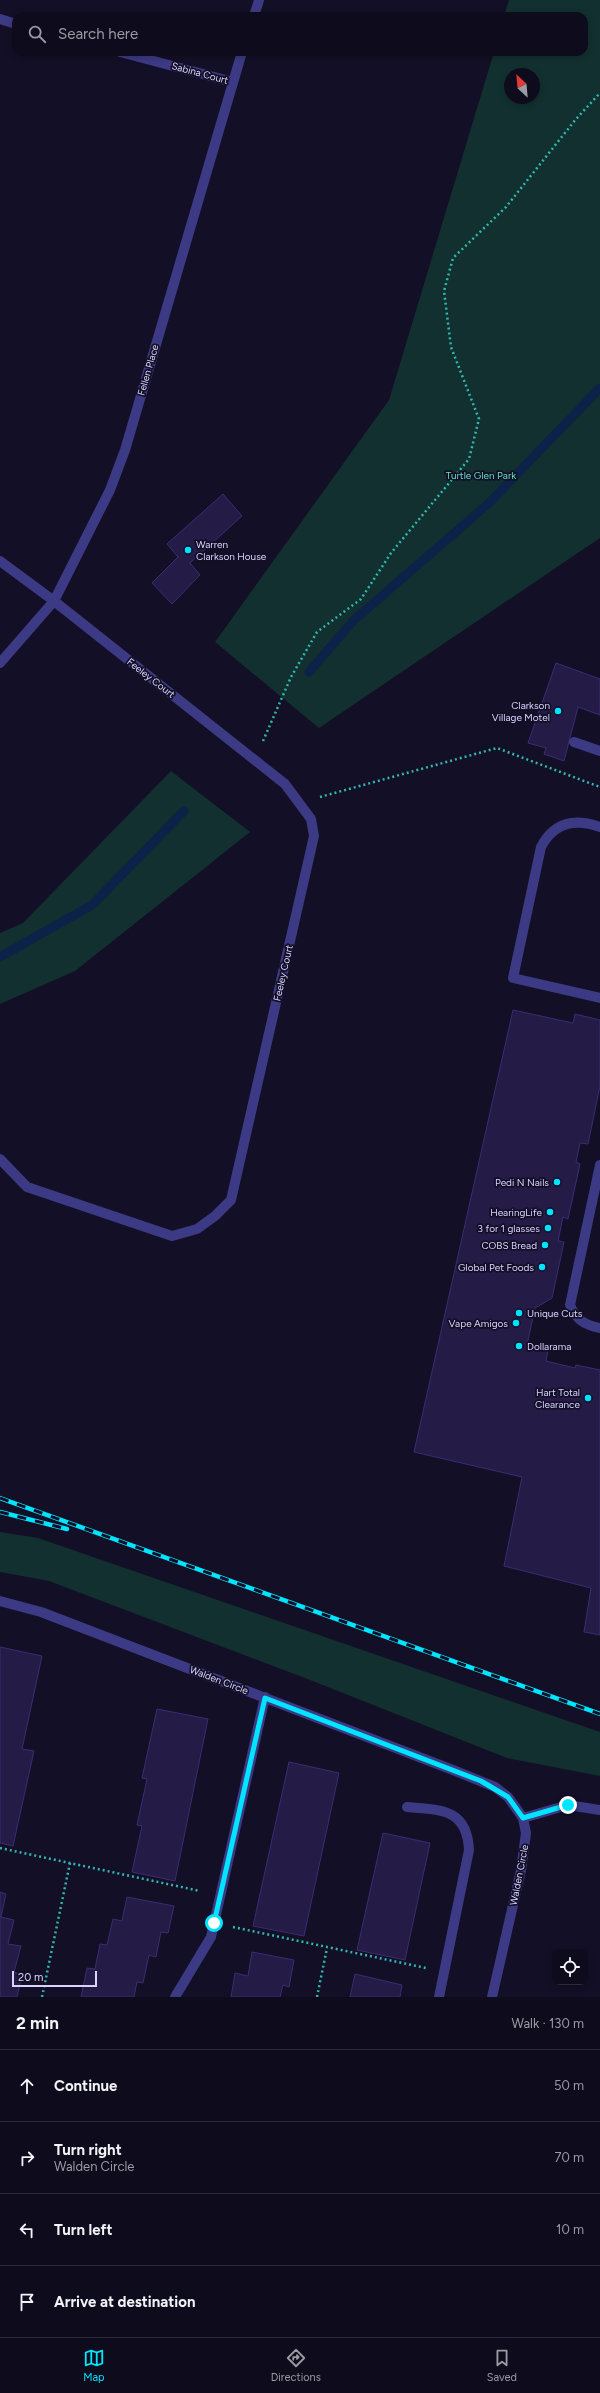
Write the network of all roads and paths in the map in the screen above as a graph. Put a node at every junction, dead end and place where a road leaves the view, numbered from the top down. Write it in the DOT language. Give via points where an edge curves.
graph roads {
  1 [pos="259,0"];
  2 [pos="255,12"];
  3 [pos="0,19"];
  4 [pos="12,23"];
  5 [pos="135,56"];
  6 [pos="241,56"];
  7 [pos="233,82"];
  8 [pos="600,93"];
  9 [pos="0,560"];
  10 [pos="54,601"];
  11 [pos="0,663"];
  12 [pos="574,742"];
  13 [pos="600,751"];
  14 [pos="254,760"];
  15 [pos="600,787"];
  16 [pos="298,802"];
  17 [pos="600,827"];
  18 [pos="600,998"];
  19 [pos="0,1159"];
  20 [pos="600,1165"];
  21 [pos="600,1328"];
  22 [pos="0,1601"];
  23 [pos="265,1698"];
  24 [pos="407,1807"];
  25 [pos="600,1810"];
  26 [pos="523,1818"];
  27 [pos="0,1848"];
  28 [pos="70,1863"];
  29 [pos="220,1895"];
  30 [pos="214,1923"];
  31 [pos="327,1948"];
  32 [pos="444,1972"];
  33 [pos="42,1997"];
  34 [pos="176,1997"];
  35 [pos="317,1997"];
  36 [pos="439,1997"];
  37 [pos="492,1997"];
  1 -- 2 [label="street"];
  3 -- 4 [label="street"];
  5 -- 7 [label="street, Sabina Court"];
  6 -- 7 [label="street, Fellen Place"];
  7 -- 10 [label="street, Fellen Place" via="125,450 110,490"];
  8 -- 14 [label="path" via="576,118 506,207 453,258 444,291 451,347 479,419 468,459 391,553 361,599 317,632 291,677"];
  9 -- 10 [label="street, Feeley Court"];
  10 -- 11 [label="street, Fellen Place"];
  10 -- 14 [label="street, Feeley Court"];
  12 -- 13 [label="street"];
  14 -- 16 [label="street, Feeley Court" via="285,784"];
  15 -- 16 [label="path" via="497,748"];
  16 -- 19 [label="street, Feeley Court" via="311,819 314,836 231,1200 197,1229 172,1236 27,1187"];
  17 -- 18 [label="street" via="581,821 569,822 559,826 546,838 513,978"];
  20 -- 21 [label="street" via="570,1305 574,1315 582,1323"];
  22 -- 23 [label="street, Walden Circle" via="41,1612"];
  23 -- 26 [label="street, Walden Circle" via="481,1781 508,1797"];
  23 -- 29 [label="street"];
  24 -- 32 [label="street" via="453,1814 460,1820 469,1838 469,1850"];
  25 -- 26 [label="street" via="568,1805"];
  26 -- 37 [label="street, Walden Circle" via="526,1845"];
  27 -- 28 [label="path"];
  28 -- 29 [label="path"];
  28 -- 33 [label="path"];
  29 -- 30 [label="street"];
  30 -- 31 [label="path"];
  30 -- 34 [label="street" via="205,1949"];
  31 -- 32 [label="path"];
  31 -- 35 [label="path"];
  32 -- 36 [label="street"];
}
